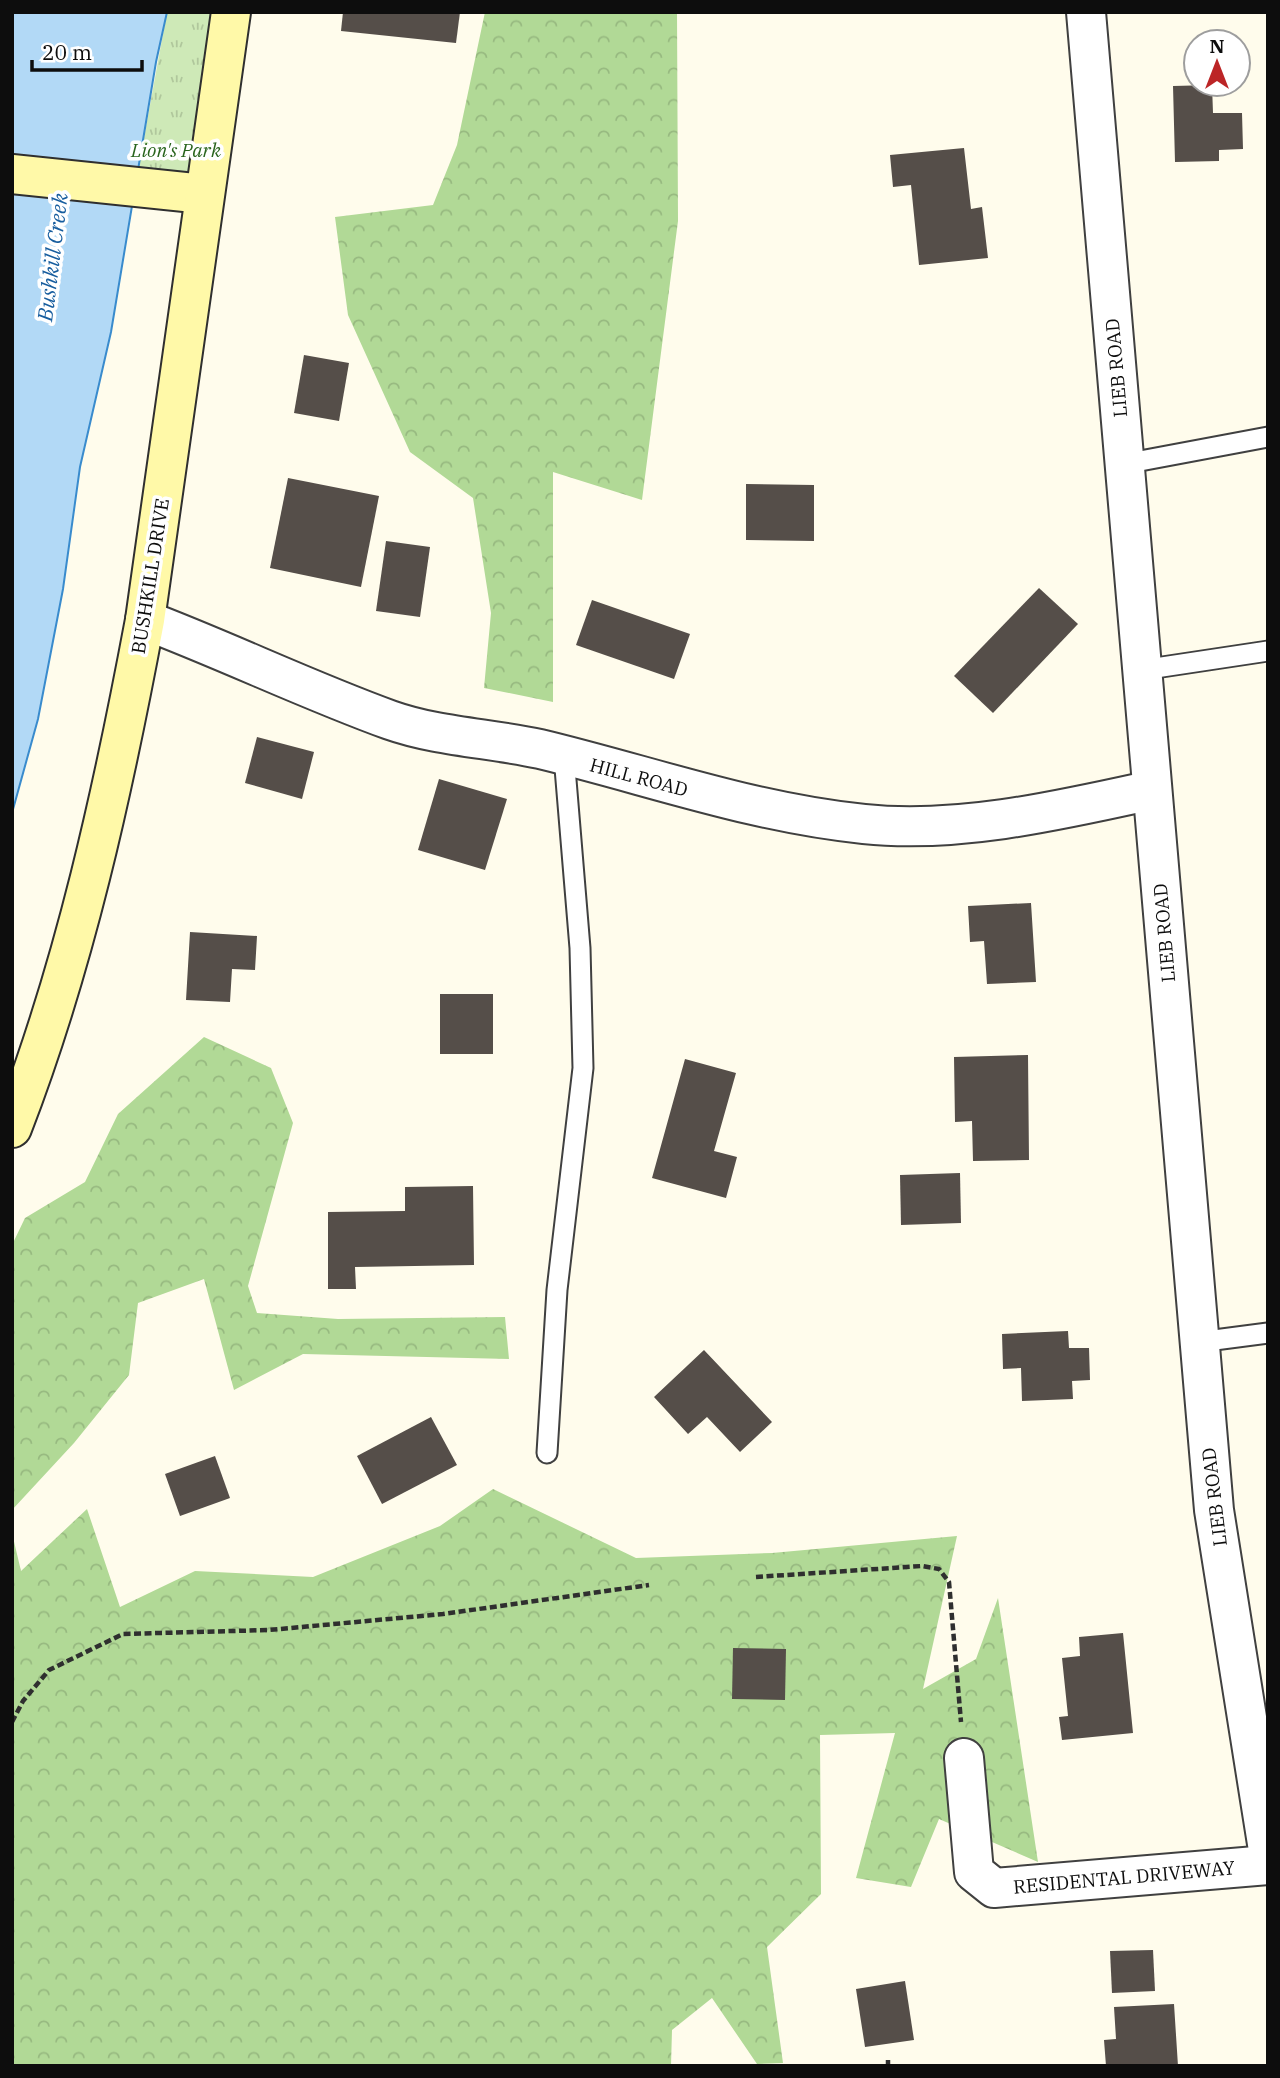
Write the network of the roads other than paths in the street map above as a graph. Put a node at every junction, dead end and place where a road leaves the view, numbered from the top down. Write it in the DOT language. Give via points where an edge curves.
graph roads {
  1 [pos="232,12"];
  2 [pos="1086,12"];
  3 [pos="12,174"];
  4 [pos="204,194"];
  5 [pos="1268,437"];
  6 [pos="1124,464"];
  7 [pos="145,620"];
  8 [pos="1268,651"];
  9 [pos="1142,670"];
  10 [pos="565,756"];
  11 [pos="1152,790"];
  12 [pos="12,1128"];
  13 [pos="1268,1333"];
  14 [pos="1199,1342"];
  15 [pos="547,1453"];
  16 [pos="964,1758"];
  17 [pos="1268,1850"];
  18 [pos="1268,1865"];
  1 -- 4 [label="main road, BUSHKILL DRIVE"];
  2 -- 6 [label="street, LIEB ROAD"];
  3 -- 4 [label="main road"];
  4 -- 7 [label="main road, BUSHKILL DRIVE"];
  5 -- 6 [label="lane"];
  6 -- 9 [label="street, LIEB ROAD"];
  7 -- 10 [label="street, HILL ROAD" via="391,721"];
  7 -- 12 [label="main road, BUSHKILL DRIVE" via="80,919"];
  8 -- 9 [label="lane"];
  9 -- 11 [label="street, LIEB ROAD"];
  10 -- 11 [label="street, HILL ROAD" via="720,799 865,825 939,824 1045,813"];
  10 -- 15 [label="lane" via="580,948 583,1068 556,1290"];
  11 -- 14 [label="street, LIEB ROAD"];
  13 -- 14 [label="lane"];
  14 -- 17 [label="street, LIEB ROAD" via="1214,1510"];
  16 -- 18 [label="street, RESIDENTAL DRIVEWAY" via="974,1871 994,1888"];
}
